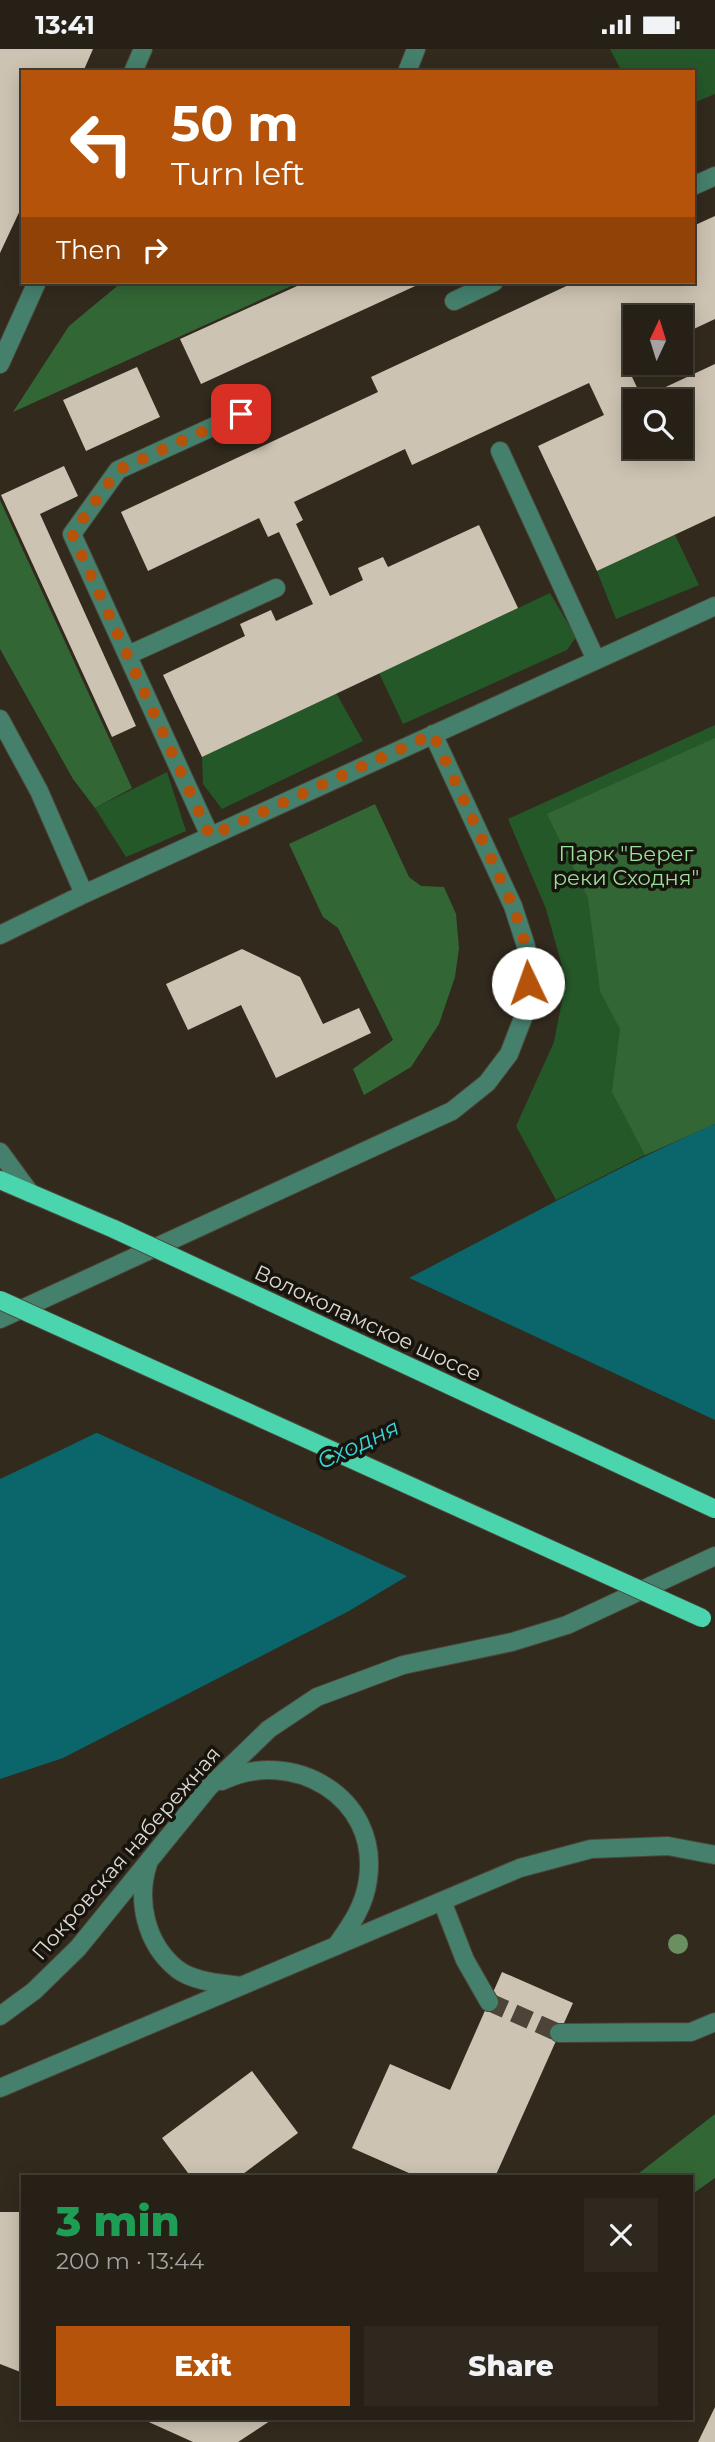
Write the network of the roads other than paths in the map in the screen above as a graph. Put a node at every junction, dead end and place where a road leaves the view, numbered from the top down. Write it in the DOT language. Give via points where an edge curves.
graph roads {
  1 [pos="143,49"];
  2 [pos="416,49"];
  3 [pos="134,70"];
  4 [pos="408,70"];
  5 [pos="715,176"];
  6 [pos="695,185"];
  7 [pos="36,284"];
  8 [pos="490,284"];
  9 [pos="454,301"];
  10 [pos="0,364"];
  11 [pos="241,414"];
  12 [pos="500,451"];
  13 [pos="276,588"];
  14 [pos="715,605"];
  15 [pos="128,655"];
  16 [pos="596,660"];
  17 [pos="0,719"];
  18 [pos="433,734"];
  19 [pos="210,836"];
  20 [pos="84,894"];
  21 [pos="36,916"];
  22 [pos="0,935"];
  23 [pos="0,946"];
  24 [pos="0,1152"];
  25 [pos="0,1180"];
  26 [pos="30,1193"];
  27 [pos="0,1300"];
  28 [pos="0,1319"];
  29 [pos="715,1509"];
  30 [pos="715,1556"];
  31 [pos="709,1621"];
  32 [pos="209,1787"];
  33 [pos="715,1855"];
  34 [pos="150,1858"];
  35 [pos="442,1901"];
  36 [pos="335,1946"];
  37 [pos="241,1986"];
  38 [pos="489,2002"];
  39 [pos="0,2016"];
  40 [pos="715,2022"];
  41 [pos="559,2033"];
  42 [pos="0,2088"];
  1 -- 3 [label="street"];
  2 -- 4 [label="street"];
  5 -- 6 [label="street"];
  7 -- 10 [label="street"];
  8 -- 9 [label="street"];
  11 -- 15 [label="street" via="118,470 72,534"];
  12 -- 16 [label="street"];
  13 -- 15 [label="street"];
  14 -- 16 [label="street"];
  15 -- 19 [label="street"];
  16 -- 18 [label="street"];
  17 -- 20 [label="street" via="39,791"];
  18 -- 19 [label="street"];
  18 -- 28 [label="street" via="513,906 526,946 528,983 523,1018 509,1054 487,1083 452,1111"];
  19 -- 20 [label="street"];
  20 -- 21 [label="street"];
  21 -- 22 [label="street"];
  21 -- 23 [label="street"];
  24 -- 26 [label="street"];
  25 -- 26 [label="main road, Волоколамское шоссе"];
  26 -- 29 [label="main road, Волоколамское шоссе, bridge"];
  27 -- 31 [label="main road, bridge"];
  30 -- 32 [label="street, Покровская набережная" via="567,1625 403,1665 317,1697 269,1729"];
  32 -- 34 [label="street, Покровская набережная"];
  32 -- 36 [label="street" via="236,1774 265,1768 295,1772 318,1780 355,1814 365,1835 369,1876 365,1898"];
  33 -- 35 [label="street" via="667,1846 591,1849 520,1868"];
  34 -- 37 [label="street" via="142,1881 142,1903 159,1950 178,1970 207,1981"];
  34 -- 39 [label="street, Покровская набережная" via="78,1948"];
  35 -- 36 [label="street"];
  35 -- 38 [label="street" via="465,1960"];
  36 -- 37 [label="street"];
  37 -- 42 [label="street"];
  40 -- 41 [label="street" via="691,2032"];
}
